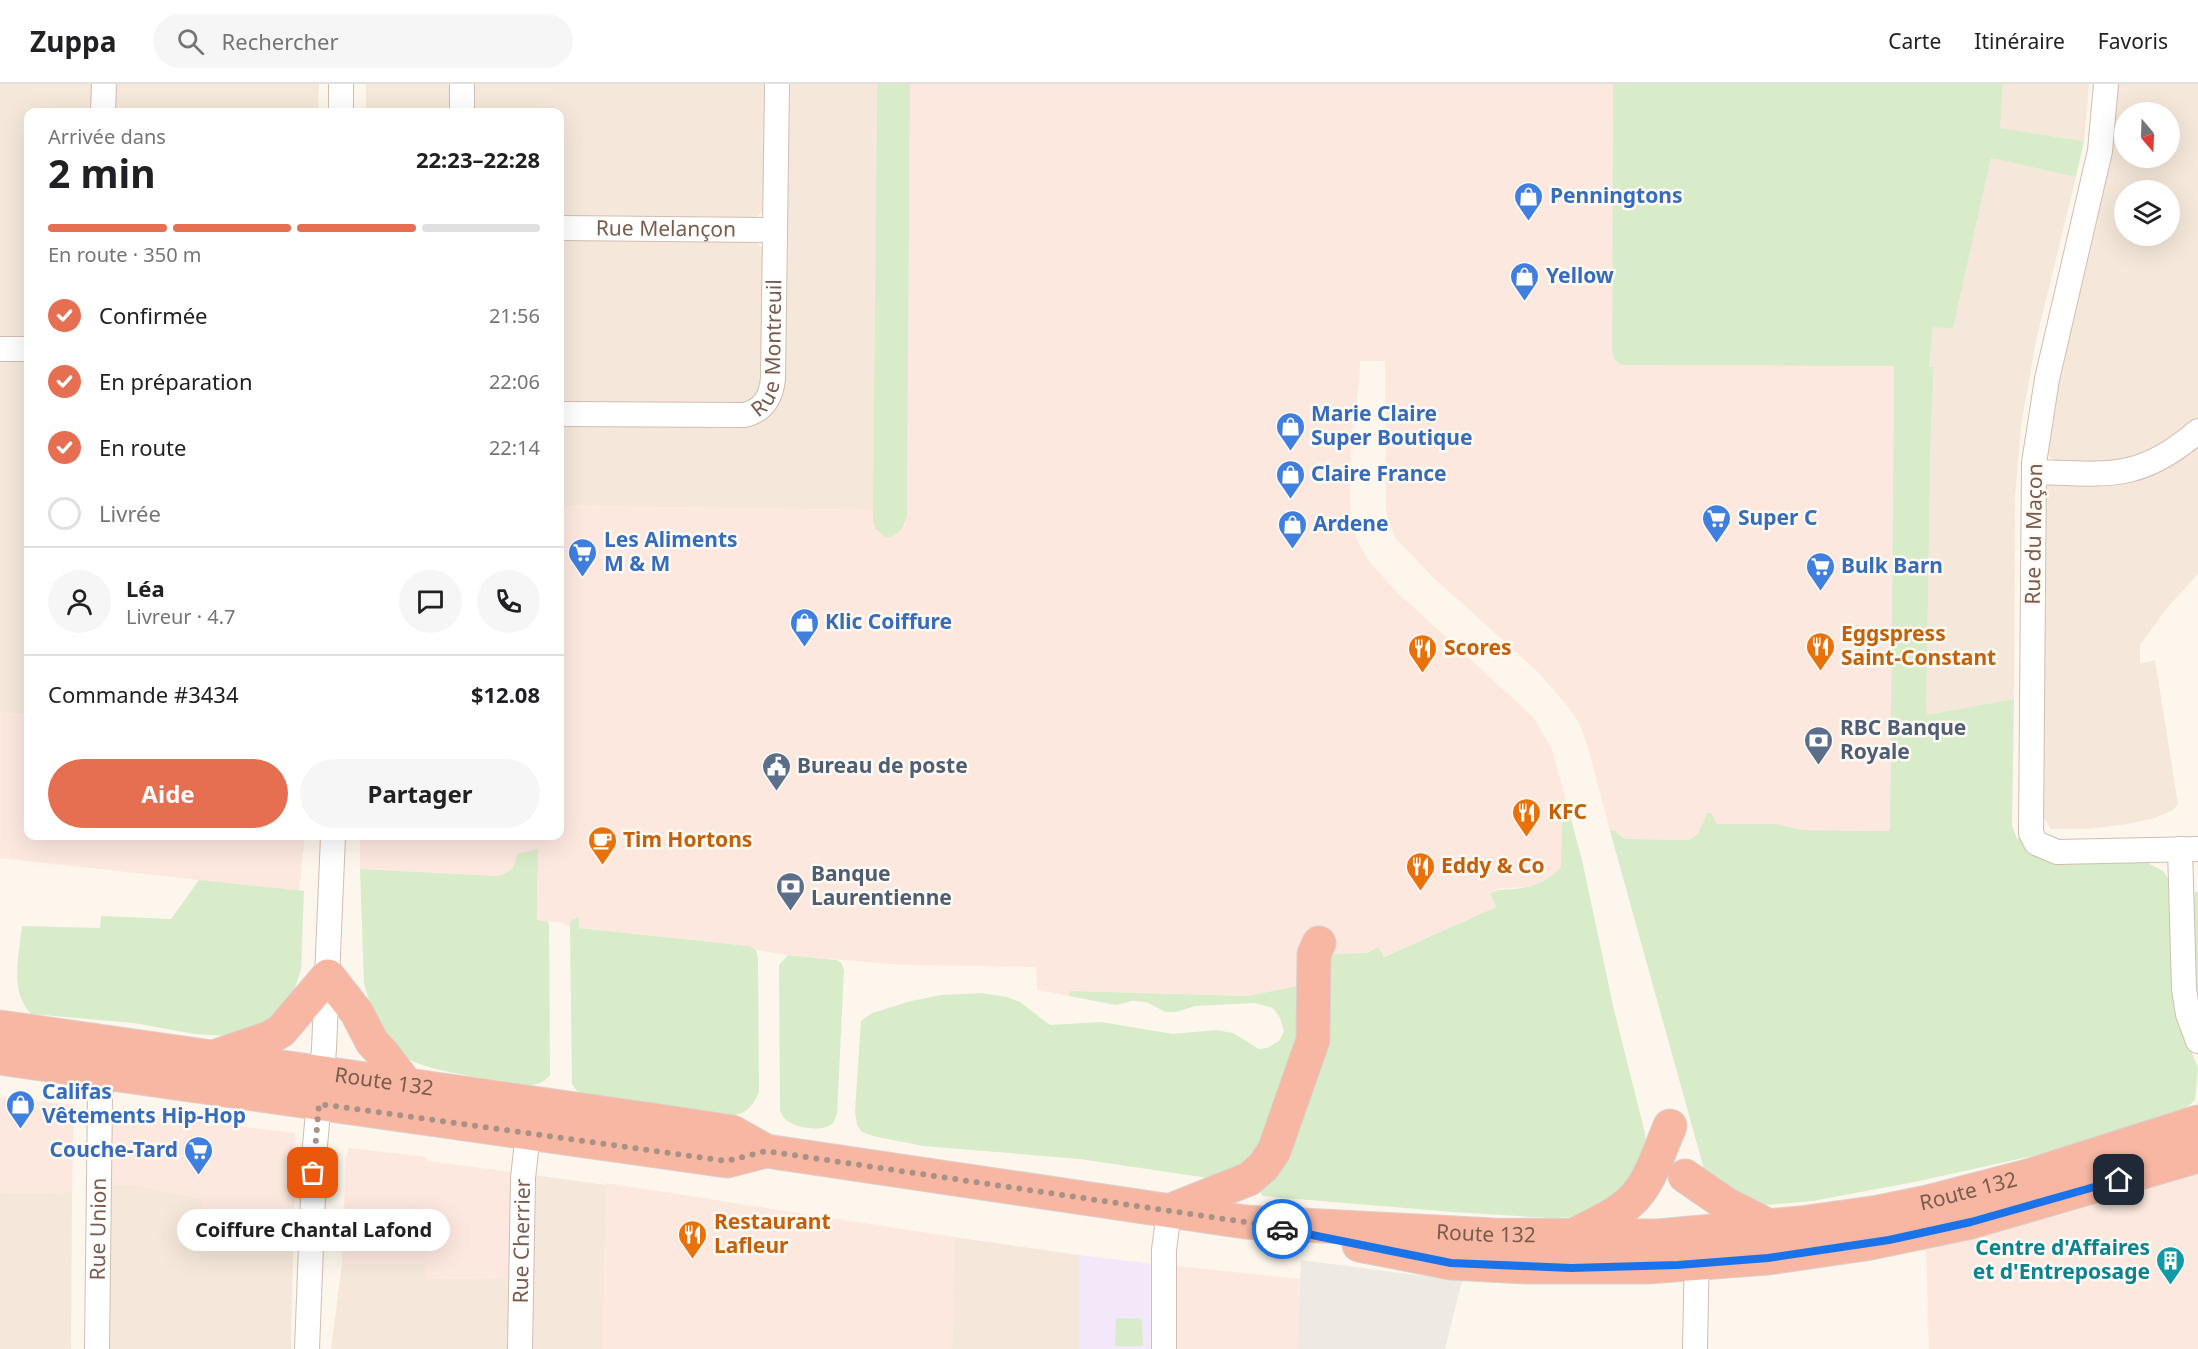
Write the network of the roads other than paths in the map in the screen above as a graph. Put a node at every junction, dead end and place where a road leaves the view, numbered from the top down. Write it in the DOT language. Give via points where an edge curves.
graph roads {
  1 [pos="104,84"];
  2 [pos="341,84"];
  3 [pos="462,84"];
  4 [pos="777,84"];
  5 [pos="2106,84"];
  6 [pos="103,108"];
  7 [pos="340,108"];
  8 [pos="462,108"];
  9 [pos="564,228"];
  10 [pos="775,230"];
  11 [pos="0,349"];
  12 [pos="24,349"];
  13 [pos="564,414"];
  14 [pos="2198,431"];
  15 [pos="2034,472"];
  16 [pos="333,840"];
  17 [pos="2189,849"];
  18 [pos="1319,943"];
  19 [pos="328,976"];
  20 [pos="0,1027"];
  21 [pos="2198,1041"];
  22 [pos="215,1057"];
  23 [pos="0,1058"];
  24 [pos="103,1073"];
  25 [pos="405,1083"];
  26 [pos="321,1089"];
  27 [pos="2198,1122"];
  28 [pos="1670,1126"];
  29 [pos="528,1133"];
  30 [pos="766,1151"];
  31 [pos="2198,1156"];
  32 [pos="1685,1176"];
  33 [pos="1169,1211"];
  34 [pos="1245,1222"];
  35 [pos="1769,1226"];
  36 [pos="1570,1237"];
  37 [pos="1697,1249"];
  38 [pos="97,1349"];
  39 [pos="307,1349"];
  40 [pos="520,1349"];
  41 [pos="1164,1349"];
  42 [pos="1695,1349"];
  1 -- 6 [label="street"];
  2 -- 7 [label="street"];
  3 -- 8 [label="street"];
  4 -- 10 [label="street, Rue Montreuil"];
  5 -- 15 [label="street, Rue du Maçon" via="2100,151 2047,379"];
  9 -- 10 [label="street, Rue Melançon"];
  10 -- 13 [label="street, Rue Montreuil" via="773,379 772,391 762,407 755,412 732,415"];
  11 -- 12 [label="street"];
  14 -- 15 [label="street" via="2160,460 2136,469 2098,474"];
  15 -- 17 [label="street, Rue du Maçon" via="2032,838 2049,850 2067,853"];
  16 -- 19 [label="street"];
  17 -- 21 [label="street, Rue du Maçon" via="2184,989"];
  18 -- 33 [label="highway" via="1314,954 1312,1040 1274,1151 1249,1179"];
  19 -- 22 [label="highway" via="281,1031"];
  19 -- 25 [label="highway"];
  19 -- 26 [label="street"];
  20 -- 22 [label="highway, Route 132"];
  22 -- 26 [label="highway, Route 132"];
  23 -- 24 [label="highway, Route 132"];
  24 -- 26 [label="highway, Route 132"];
  24 -- 38 [label="street, Rue Union"];
  25 -- 26 [label="highway, Route 132"];
  25 -- 30 [label="highway, Route 132" via="732,1132"];
  26 -- 29 [label="highway, Route 132"];
  26 -- 39 [label="street" via="313,1173"];
  27 -- 35 [label="highway, Route 132" via="1972,1192 1879,1212"];
  28 -- 36 [label="highway" via="1637,1196 1613,1215"];
  29 -- 30 [label="highway, Route 132" via="727,1161"];
  29 -- 40 [label="street, Rue Cherrier" via="523,1178"];
  30 -- 33 [label="highway, Route 132"];
  31 -- 37 [label="highway, Route 132" via="1971,1222 1889,1240 1793,1255"];
  32 -- 35 [label="highway" via="1726,1204"];
  33 -- 34 [label="highway, Route 132"];
  33 -- 41 [label="street" via="1164,1250"];
  34 -- 36 [label="highway, Route 132"];
  34 -- 37 [label="highway, Route 132" via="1451,1263 1488,1266 1595,1268"];
  35 -- 37 [label="highway, Route 132"];
  36 -- 37 [label="highway, Route 132" via="1658,1236"];
  37 -- 42 [label="street"];
}
